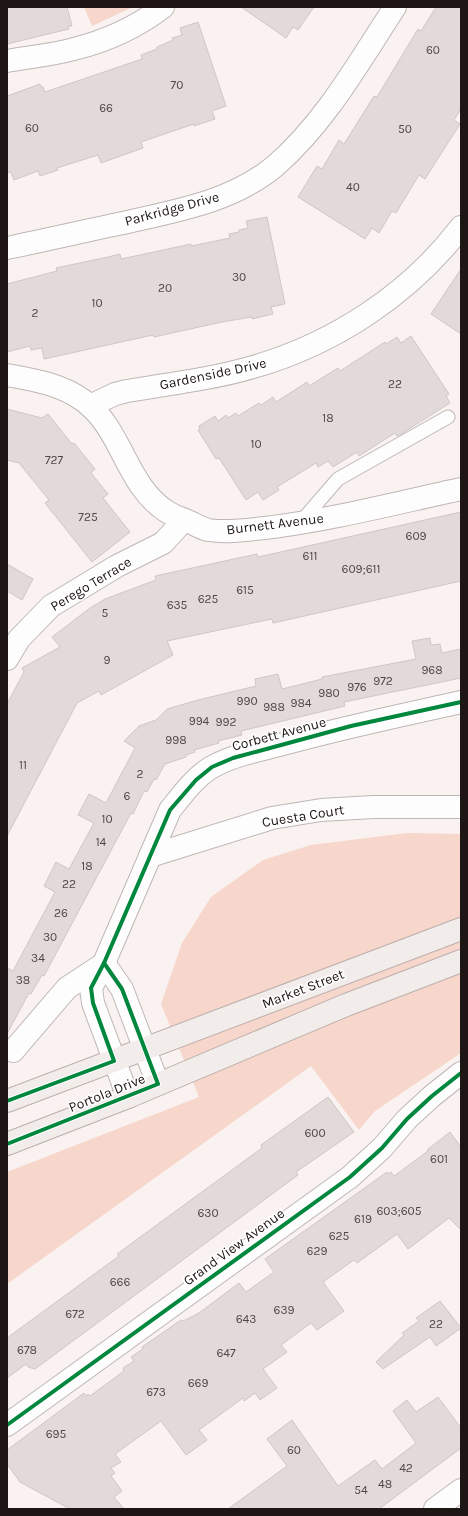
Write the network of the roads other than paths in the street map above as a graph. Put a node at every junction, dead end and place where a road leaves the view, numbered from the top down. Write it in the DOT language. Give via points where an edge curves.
graph roads {
  1 [pos="163,7"];
  2 [pos="395,7"];
  3 [pos="7,61"];
  4 [pos="461,227"];
  5 [pos="7,248"];
  6 [pos="7,375"];
  7 [pos="90,406"];
  8 [pos="448,417"];
  9 [pos="461,489"];
  10 [pos="184,520"];
  11 [pos="299,524"];
  12 [pos="7,659"];
  13 [pos="461,702"];
  14 [pos="461,807"];
  15 [pos="150,856"];
  16 [pos="461,929"];
  17 [pos="461,961"];
  18 [pos="104,963"];
  19 [pos="145,1049"];
  20 [pos="13,1051"];
  21 [pos="114,1061"];
  22 [pos="458,1081"];
  23 [pos="158,1084"];
  24 [pos="128,1097"];
  25 [pos="7,1101"];
  26 [pos="7,1144"];
  27 [pos="7,1425"];
  28 [pos="461,1490"];
  29 [pos="435,1509"];
  1 -- 3 [label="street" via="130,28 95,43 57,53"];
  2 -- 5 [label="street, Parkridge Drive" via="335,98 309,132 274,167 247,185 214,200 182,209"];
  4 -- 7 [label="street, Gardenside Drive" via="423,270 393,295 362,318 321,341 252,368 128,391"];
  6 -- 7 [label="street, Burnett Avenue" via="56,386"];
  7 -- 10 [label="street, Burnett Avenue" via="106,425 144,490 166,511"];
  8 -- 11 [label="lane" via="338,479"];
  9 -- 11 [label="street, Burnett Avenue"];
  10 -- 11 [label="street, Burnett Avenue" via="206,530 227,532"];
  10 -- 12 [label="street, Perego Terrace" via="163,543 117,566 50,606 19,640"];
  13 -- 15 [label="street, Corbett Avenue" via="351,726 233,758 212,768 196,780 170,810"];
  14 -- 15 [label="street, Cuesta Court" via="321,810 272,818"];
  15 -- 18 [label="street, Portola Drive"];
  16 -- 19 [label="main road, Market Street"];
  17 -- 23 [label="main road" via="346,1005"];
  18 -- 19 [label="street, Portola Drive" via="122,989"];
  18 -- 20 [label="street" via="67,988"];
  18 -- 21 [label="street, Portola Drive" via="91,988 93,1003"];
  19 -- 21 [label="main road, Portola Drive"];
  19 -- 23 [label="street, Portola Drive"];
  21 -- 24 [label="street, Portola Drive"];
  21 -- 25 [label="main road, Portola Drive"];
  22 -- 27 [label="street, Grand View Avenue" via="407,1119 382,1148 350,1177"];
  23 -- 24 [label="main road, Portola Drive"];
  24 -- 26 [label="main road, Portola Drive"];
  28 -- 29 [label="street"];
}
